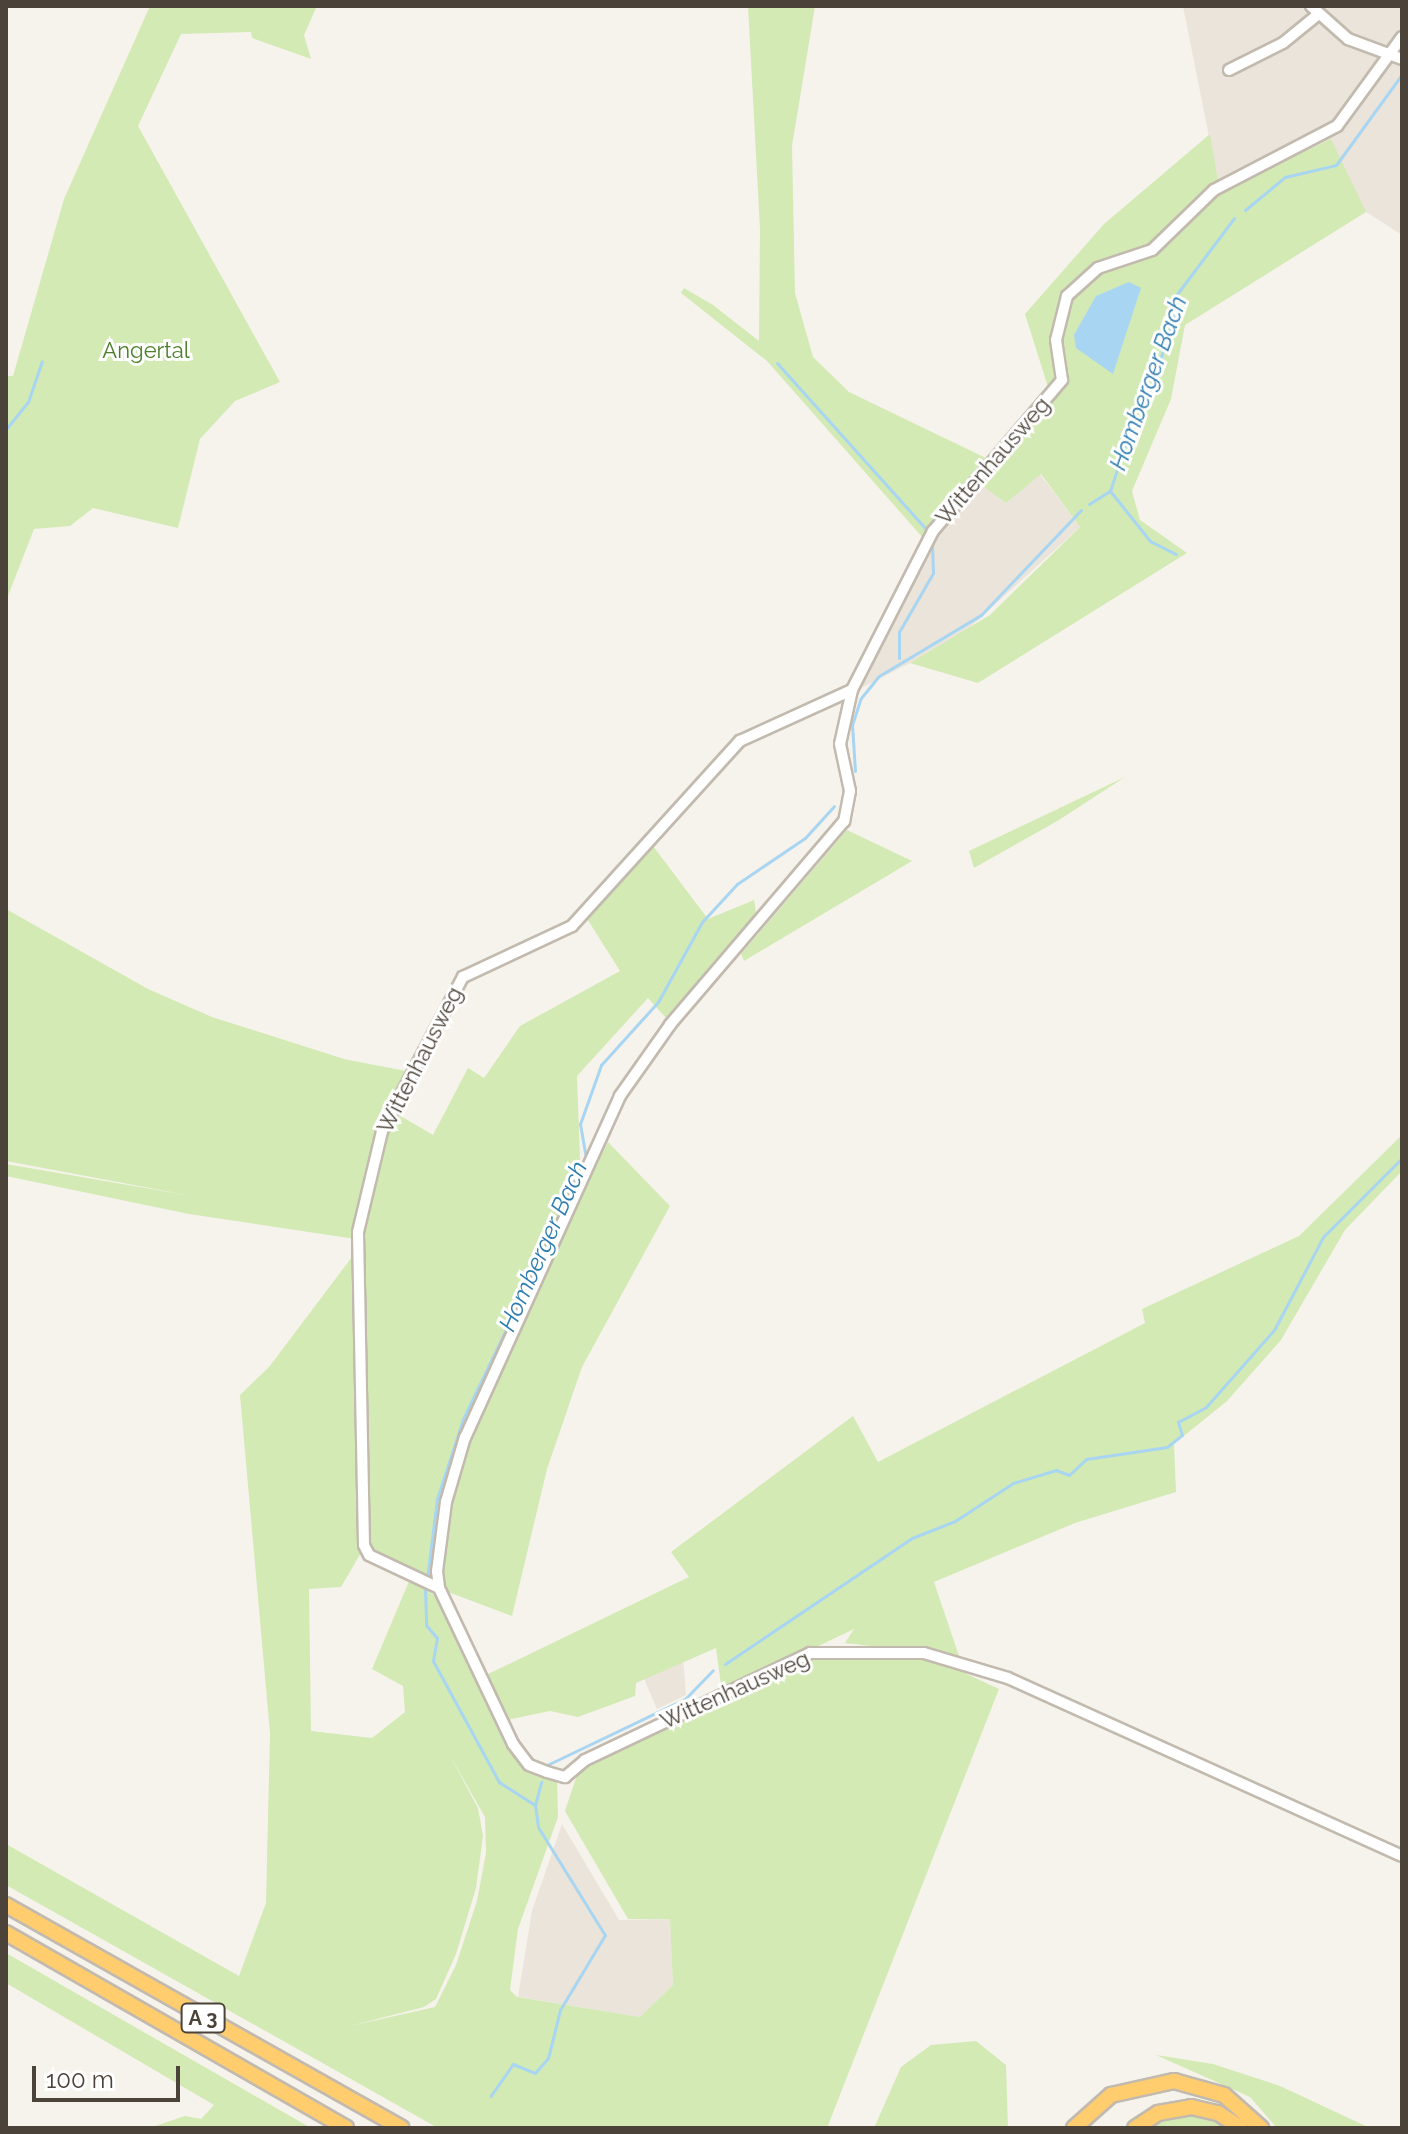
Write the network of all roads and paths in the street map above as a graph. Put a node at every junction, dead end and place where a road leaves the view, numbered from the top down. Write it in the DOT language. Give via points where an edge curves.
graph roads {
  1 [pos="1314,11"];
  2 [pos="1402,37"];
  3 [pos="1387,53"];
  4 [pos="1402,59"];
  5 [pos="1229,70"];
  6 [pos="852,690"];
  7 [pos="439,1588"];
  8 [pos="1402,1856"];
  9 [pos="6,1905"];
  10 [pos="6,1933"];
  11 [pos="346,2128"];
  12 [pos="402,2128"];
  13 [pos="1074,2128"];
  14 [pos="1135,2128"];
  15 [pos="1241,2128"];
  16 [pos="1261,2128"];
  1 -- 3 [label="street" via="1348,39"];
  1 -- 5 [label="street" via="1283,43"];
  2 -- 3 [label="street, Wittenhausweg"];
  3 -- 4 [label="street"];
  3 -- 6 [label="street, Wittenhausweg" via="1337,126 1214,190 1152,250 1079,281 1058,317 1062,380 933,531"];
  6 -- 7 [label="street, Wittenhausweg" via="840,744 850,791 844,821 670,1025 620,1096 465,1437 439,1543"];
  6 -- 7 [label="street, Wittenhausweg" via="740,741 572,926 463,977 382,1131 358,1232 364,1545 369,1555"];
  7 -- 8 [label="street, Wittenhausweg" via="513,1744 529,1765 547,1772 565,1777 599,1753 810,1653 924,1653 1008,1678"];
  9 -- 12 [label="highway, A 3"];
  10 -- 11 [label="highway, A 3"];
  13 -- 16 [label="highway" via="1111,2095 1174,2081 1224,2095"];
  14 -- 15 [label="highway" via="1158,2113 1191,2107 1218,2113"];
}
